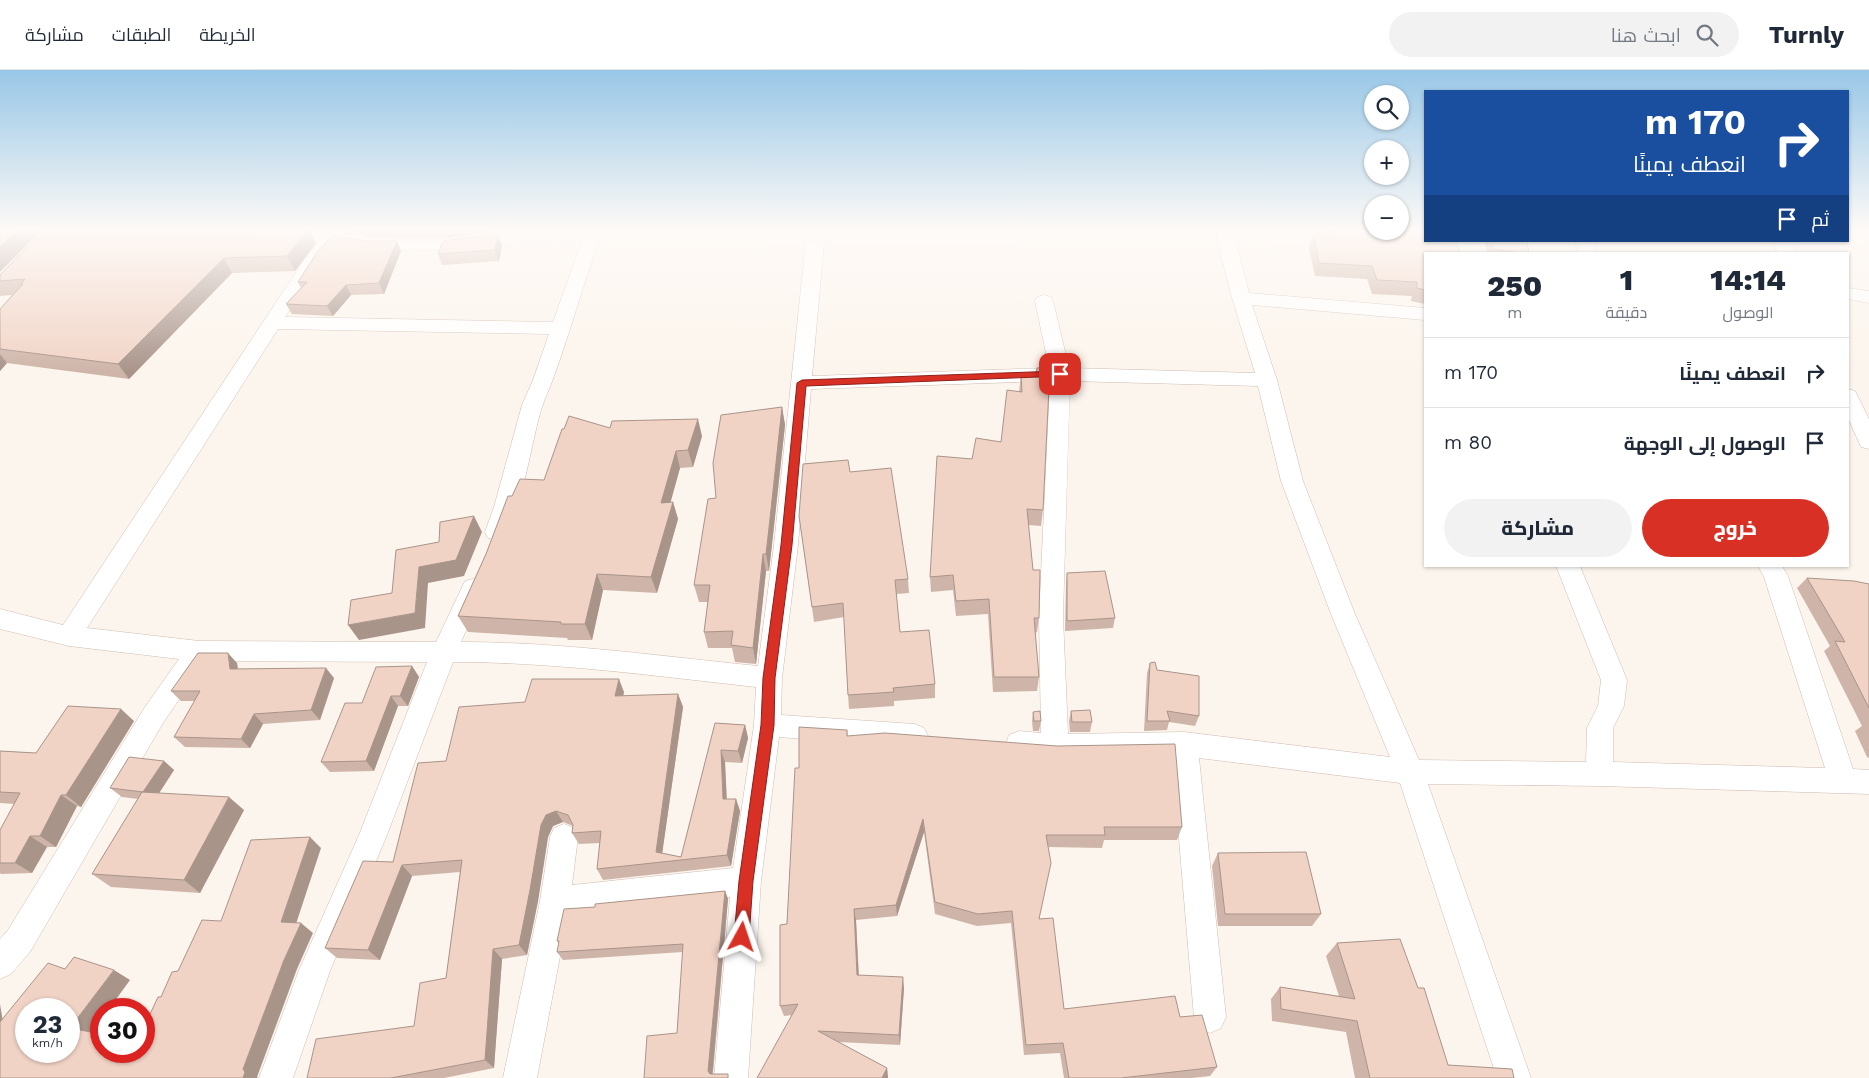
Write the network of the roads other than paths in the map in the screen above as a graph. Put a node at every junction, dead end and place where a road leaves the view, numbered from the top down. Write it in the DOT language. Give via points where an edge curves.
graph roads {
  1 [pos="302,278"];
  2 [pos="577,278"];
  3 [pos="812,278"];
  4 [pos="1236,278"];
  5 [pos="1849,294"];
  6 [pos="1869,297"];
  7 [pos="1241,298"];
  8 [pos="1044,301"];
  9 [pos="1424,314"];
  10 [pos="274,323"];
  11 [pos="560,328"];
  12 [pos="1060,374"];
  13 [pos="1267,380"];
  14 [pos="802,383"];
  15 [pos="1849,398"];
  16 [pos="1869,442"];
  17 [pos="1568,567"];
  18 [pos="1771,567"];
  19 [pos="0,619"];
  20 [pos="69,636"];
  21 [pos="199,651"];
  22 [pos="444,652"];
  23 [pos="769,678"];
  24 [pos="768,725"];
  25 [pos="936,737"];
  26 [pos="995,742"];
  27 [pos="1184,744"];
  28 [pos="1055,746"];
  29 [pos="1410,772"];
  30 [pos="1599,774"];
  31 [pos="1856,781"];
  32 [pos="564,838"];
  33 [pos="746,881"];
  34 [pos="555,902"];
  35 [pos="0,963"];
  36 [pos="1210,1017"];
  37 [pos="276,1078"];
  38 [pos="520,1078"];
  39 [pos="731,1078"];
  40 [pos="1514,1078"];
  1 -- 10 [label="street"];
  2 -- 11 [label="street"];
  3 -- 14 [label="street"];
  4 -- 7 [label="street"];
  5 -- 6 [label="street"];
  7 -- 9 [label="street"];
  7 -- 13 [label="street"];
  8 -- 12 [label="street"];
  10 -- 11 [label="street"];
  10 -- 20 [label="street"];
  11 -- 22 [label="street" via="532,405 505,507 485,561"];
  12 -- 13 [label="street"];
  12 -- 14 [label="street"];
  12 -- 28 [label="street" via="1051,617"];
  13 -- 29 [label="street" via="1292,481 1342,614"];
  14 -- 23 [label="street"];
  15 -- 16 [label="street"];
  17 -- 30 [label="street" via="1614,680 1611,706 1600,728"];
  18 -- 31 [label="street"];
  19 -- 20 [label="street"];
  20 -- 21 [label="street"];
  21 -- 22 [label="street"];
  21 -- 35 [label="street" via="154,715 19,941"];
  22 -- 23 [label="street" via="573,657"];
  22 -- 37 [label="street" via="373,835 315,970"];
  23 -- 24 [label="street"];
  24 -- 25 [label="street"];
  24 -- 33 [label="street"];
  26 -- 28 [label="street"];
  27 -- 28 [label="street"];
  27 -- 29 [label="street"];
  27 -- 36 [label="street"];
  29 -- 30 [label="street"];
  29 -- 40 [label="street"];
  30 -- 31 [label="street"];
  32 -- 34 [label="street"];
  33 -- 34 [label="street"];
  33 -- 39 [label="street"];
  34 -- 38 [label="street"];
}
